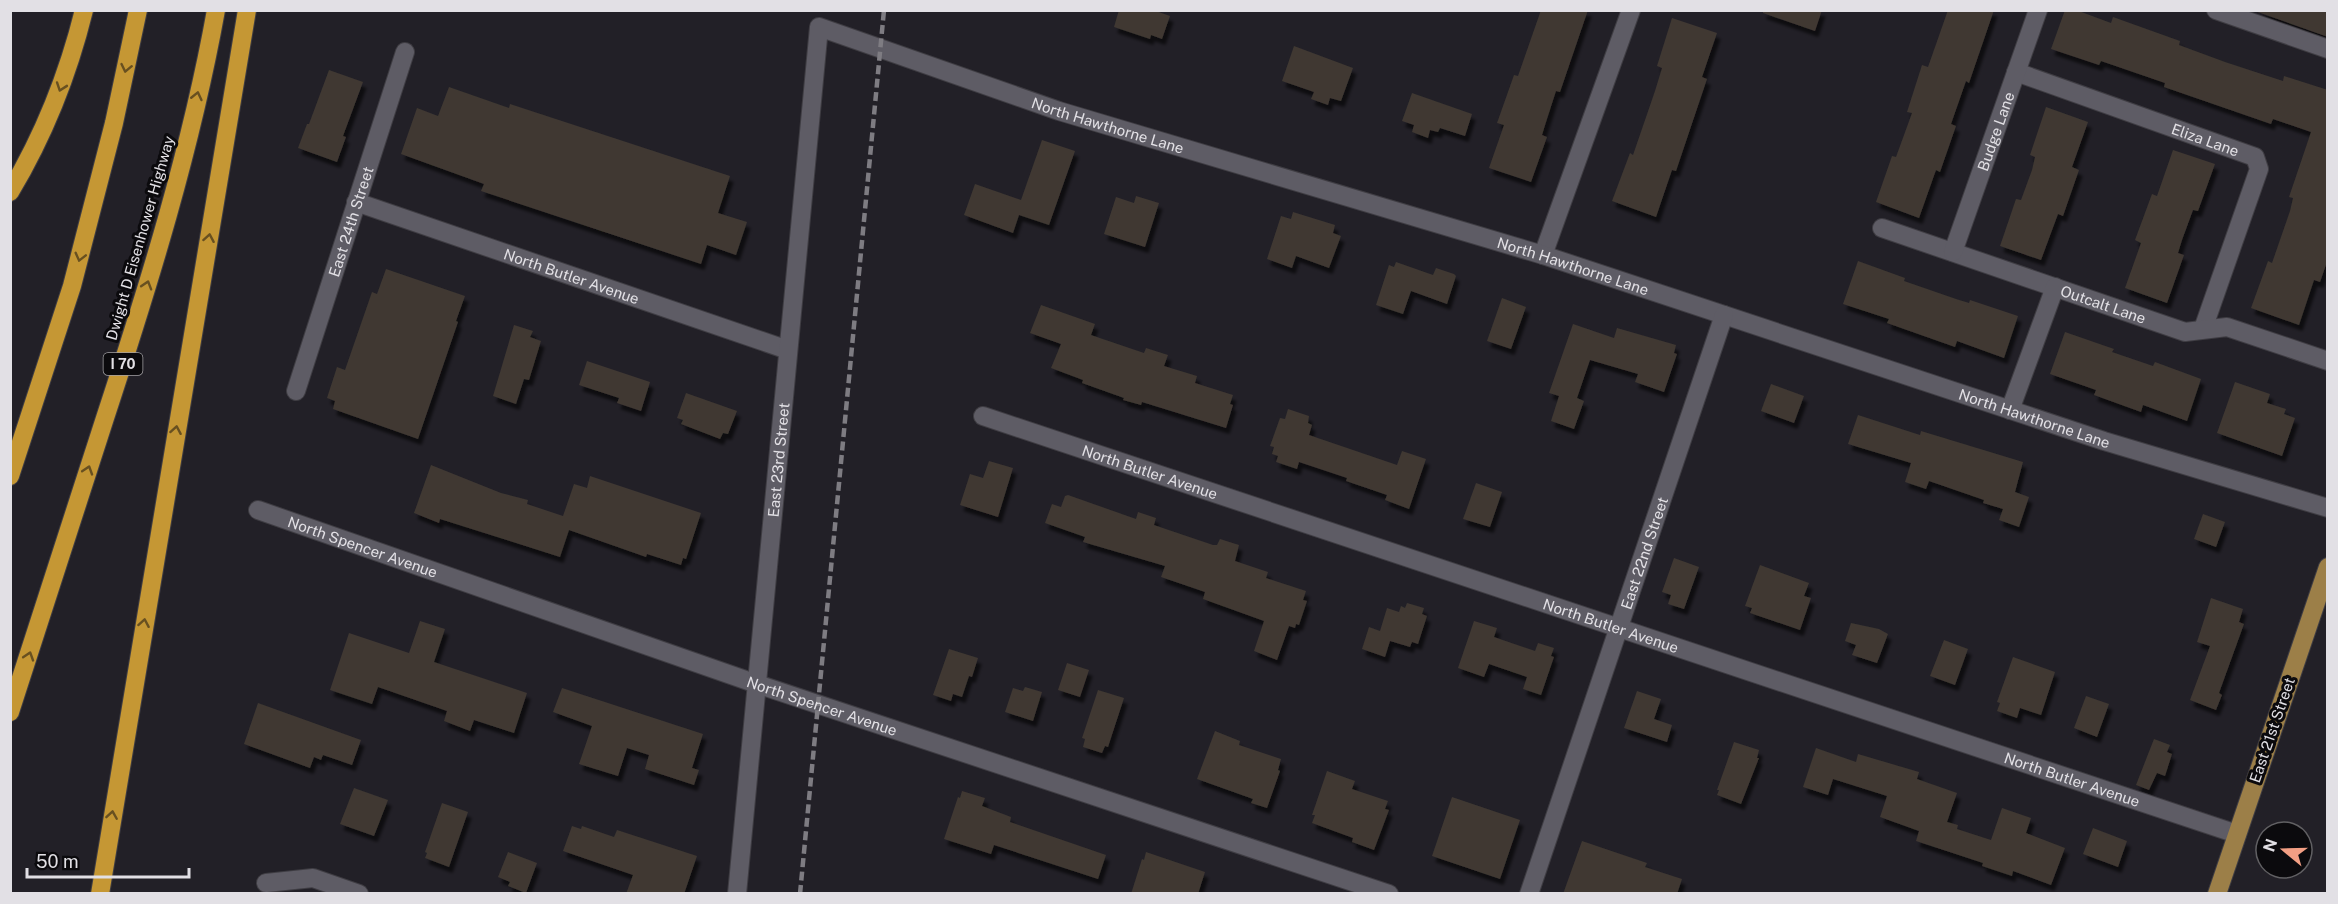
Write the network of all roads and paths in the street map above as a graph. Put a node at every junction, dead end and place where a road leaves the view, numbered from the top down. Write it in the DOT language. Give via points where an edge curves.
graph roads {
  1 [pos="84,10"];
  2 [pos="138,10"];
  3 [pos="216,10"];
  4 [pos="248,10"];
  5 [pos="1631,10"];
  6 [pos="2038,10"];
  7 [pos="2216,10"];
  8 [pos="819,27"];
  9 [pos="2328,49"];
  10 [pos="405,52"];
  11 [pos="2016,72"];
  12 [pos="10,192"];
  13 [pos="356,202"];
  14 [pos="1882,228"];
  15 [pos="1953,252"];
  16 [pos="1543,255"];
  17 [pos="2055,287"];
  18 [pos="1724,315"];
  19 [pos="2204,329"];
  20 [pos="788,350"];
  21 [pos="2328,361"];
  22 [pos="296,391"];
  23 [pos="2010,410"];
  24 [pos="983,416"];
  25 [pos="10,476"];
  26 [pos="2328,508"];
  27 [pos="258,510"];
  28 [pos="2328,567"];
  29 [pos="1618,628"];
  30 [pos="757,684"];
  31 [pos="10,712"];
  32 [pos="2237,834"];
  33 [pos="266,883"];
  34 [pos="100,894"];
  35 [pos="359,894"];
  36 [pos="737,894"];
  37 [pos="1389,894"];
  38 [pos="1529,894"];
  39 [pos="2217,894"];
  1 -- 12 [label="highway, one-way" via="51,114"];
  2 -- 25 [label="highway, one-way" via="72,286"];
  31 -- 3 [label="highway, Dwight D Eisenhower Highway / I 70, one-way" via="160,241"];
  34 -- 4 [label="highway, one-way"];
  5 -- 16 [label="street"];
  6 -- 11 [label="street, Budge Lane"];
  7 -- 9 [label="street"];
  8 -- 16 [label="street, North Hawthorne Lane" via="1059,111"];
  8 -- 20 [label="street, East 23rd Street"];
  10 -- 13 [label="street, East 24th Street"];
  11 -- 15 [label="street, Budge Lane"];
  11 -- 19 [label="street, Eliza Lane" via="2255,157 2259,169"];
  13 -- 20 [label="street, North Butler Avenue"];
  13 -- 22 [label="street, East 24th Street"];
  14 -- 15 [label="street, Outcalt Lane"];
  15 -- 17 [label="street, Outcalt Lane"];
  16 -- 18 [label="street, North Hawthorne Lane"];
  17 -- 19 [label="street, Outcalt Lane" via="2185,332"];
  17 -- 23 [label="street"];
  18 -- 23 [label="street, North Hawthorne Lane"];
  18 -- 29 [label="street, East 22nd Street"];
  19 -- 21 [label="street, Outcalt Lane" via="2227,327"];
  20 -- 30 [label="street, East 23rd Street"];
  23 -- 26 [label="street, North Hawthorne Lane"];
  24 -- 29 [label="street, North Butler Avenue"];
  27 -- 30 [label="street, North Spencer Avenue"];
  28 -- 32 [label="main road, East 21st Street"];
  29 -- 32 [label="street, North Butler Avenue"];
  29 -- 38 [label="street, East 22nd Street"];
  30 -- 36 [label="street, East 23rd Street"];
  30 -- 37 [label="street, North Spencer Avenue"];
  32 -- 39 [label="main road, East 21st Street"];
  33 -- 35 [label="street" via="313,878"];
}
